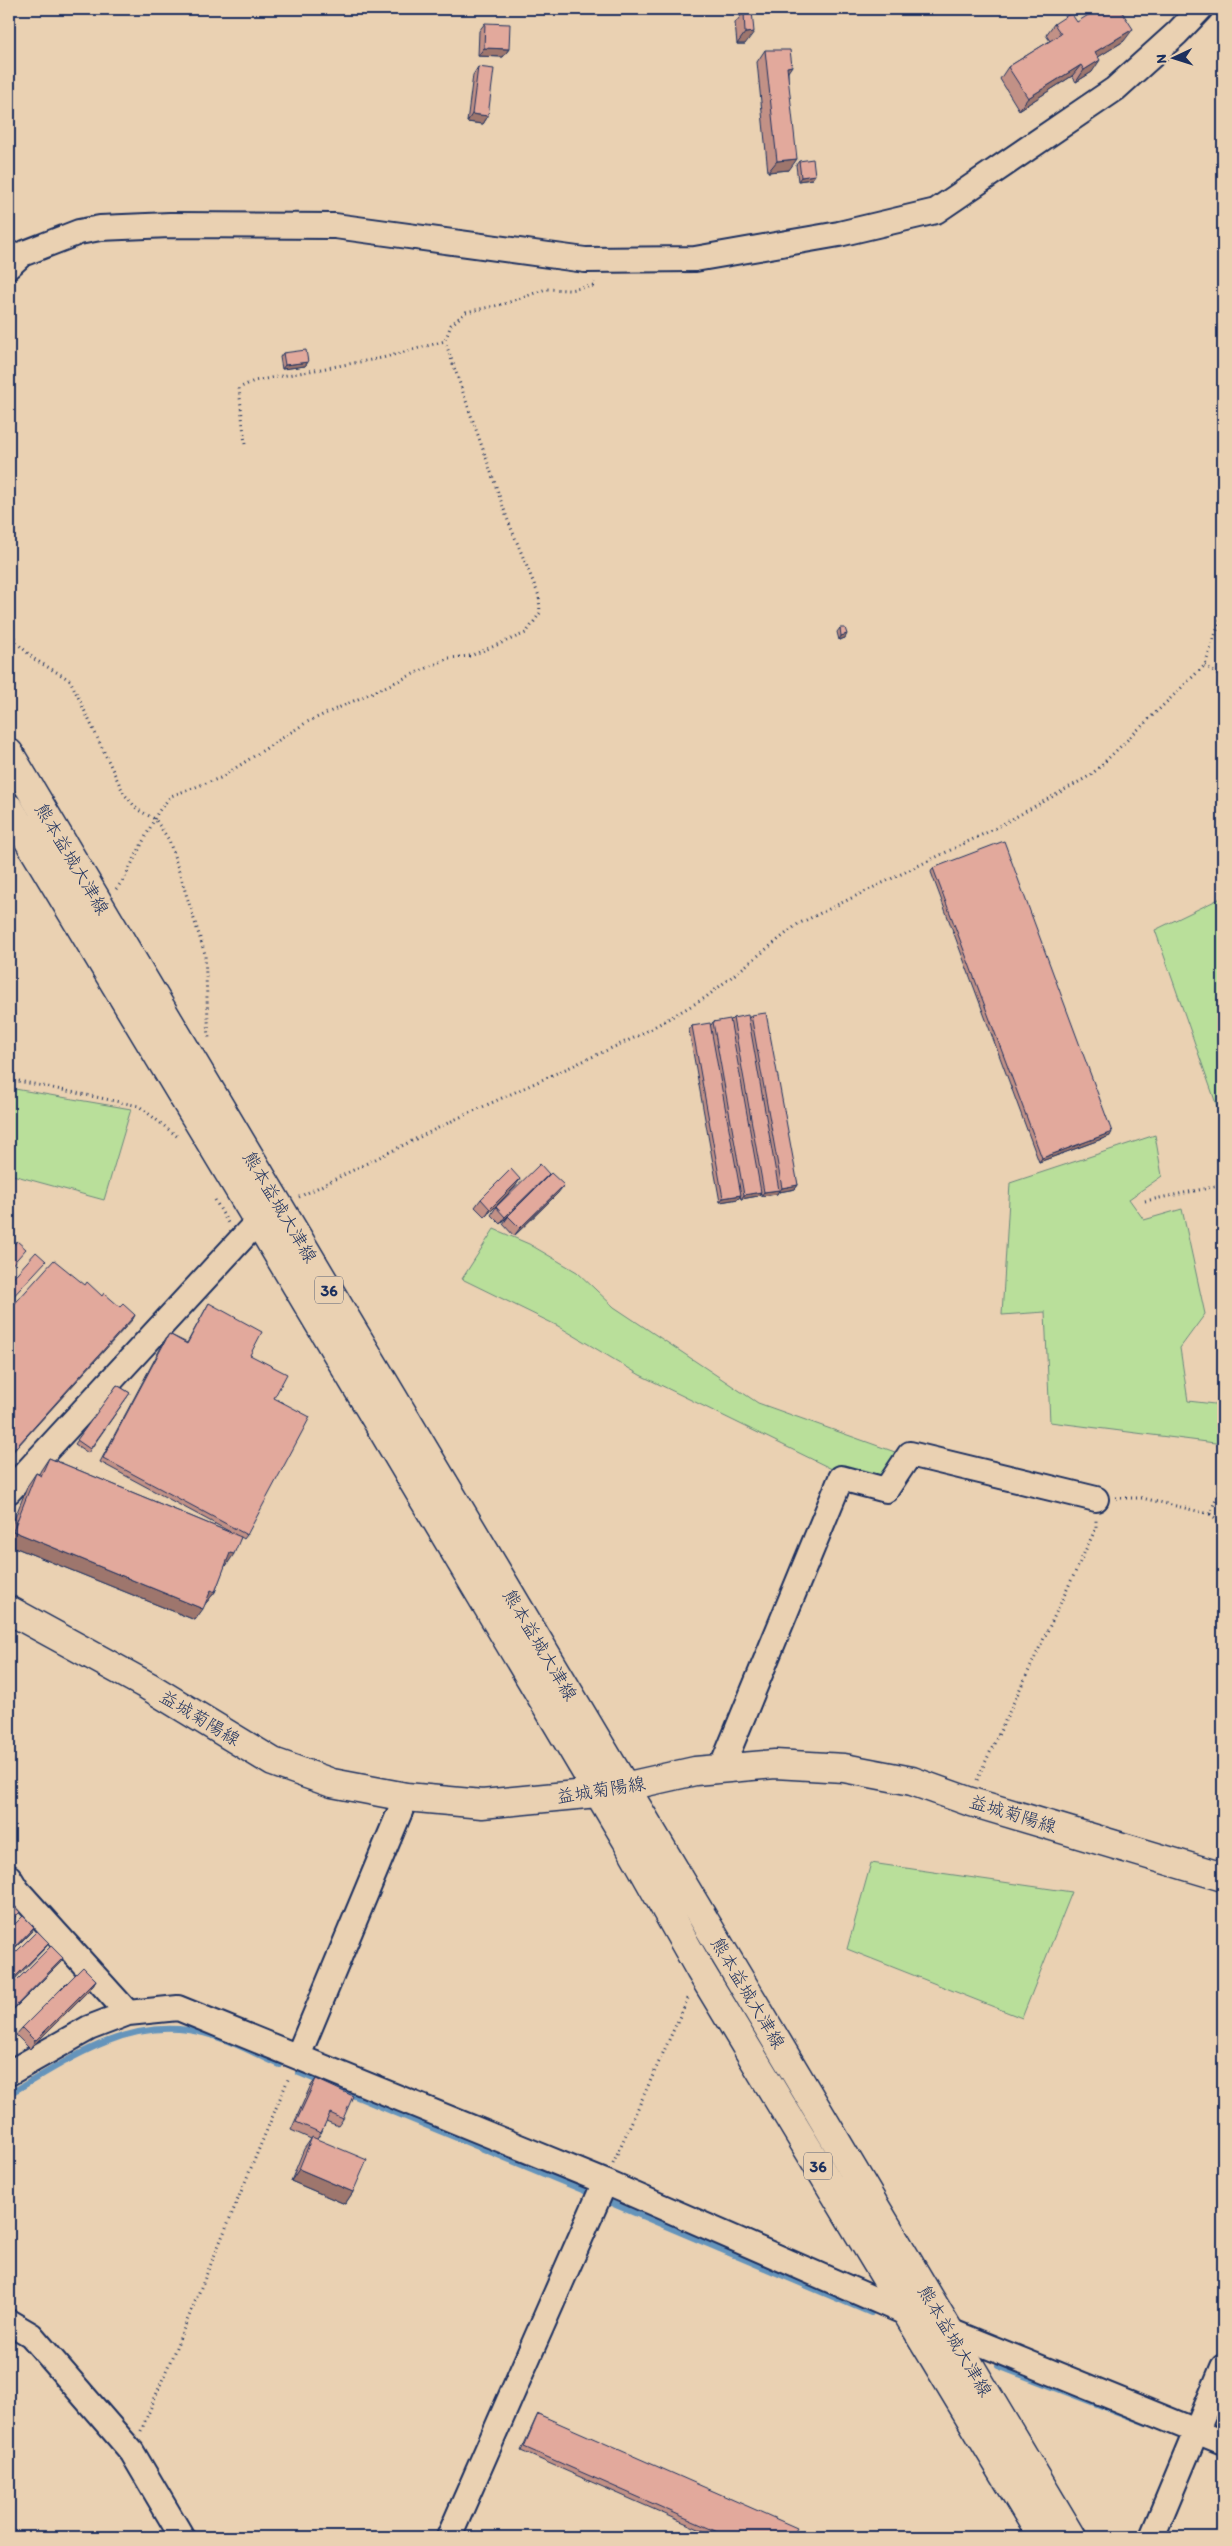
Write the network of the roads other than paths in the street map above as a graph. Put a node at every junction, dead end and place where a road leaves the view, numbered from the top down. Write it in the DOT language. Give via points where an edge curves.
graph roads {
  1 [pos="1200,9"];
  2 [pos="9,266"];
  3 [pos="9,753"];
  4 [pos="9,808"];
  5 [pos="268,1213"];
  6 [pos="9,1491"];
  7 [pos="1096,1499"];
  8 [pos="9,1610"];
  9 [pos="721,1769"];
  10 [pos="626,1788"];
  11 [pos="597,1793"];
  12 [pos="406,1797"];
  13 [pos="9,1877"];
  14 [pos="1223,1877"];
  15 [pos="128,2013"];
  16 [pos="298,2056"];
  17 [pos="9,2073"];
  18 [pos="605,2182"];
  19 [pos="908,2314"];
  20 [pos="9,2322"];
  21 [pos="950,2331"];
  22 [pos="1223,2367"];
  23 [pos="1197,2431"];
  24 [pos="1223,2442"];
  25 [pos="182,2537"];
  26 [pos="449,2537"];
  27 [pos="1042,2537"];
  28 [pos="1072,2537"];
  29 [pos="1152,2537"];
  1 -- 2 [label="street" via="1115,90 936,211 838,234 695,259 585,260 335,226 170,225 79,232 22,254"];
  3 -- 5 [label="main road, 熊本益城大津線 / 36" via="102,907"];
  4 -- 5 [label="main road, 熊本益城大津線 / 36"];
  5 -- 6 [label="street" via="238,1241"];
  5 -- 10 [label="main road, 熊本益城大津線 / 36"];
  5 -- 11 [label="main road, 熊本益城大津線 / 36"];
  7 -- 9 [label="street" via="910,1454 886,1490 841,1478"];
  8 -- 12 [label="main road, 益城菊陽線" via="148,1686 274,1762 332,1783"];
  9 -- 10 [label="main road, 益城菊陽線" via="695,1771"];
  9 -- 14 [label="main road, 益城菊陽線" via="775,1764 844,1768 912,1782"];
  10 -- 11 [label="main road, 益城菊陽線"];
  10 -- 21 [label="main road, 熊本益城大津線 / 36"];
  11 -- 12 [label="main road, 益城菊陽線" via="482,1804"];
  11 -- 19 [label="main road, 熊本益城大津線 / 36"];
  12 -- 16 [label="street"];
  13 -- 15 [label="street" via="17,1890"];
  15 -- 16 [label="street" via="178,2008"];
  15 -- 17 [label="street" via="89,2028"];
  16 -- 18 [label="street"];
  18 -- 19 [label="street"];
  18 -- 26 [label="street"];
  19 -- 21 [label="street"];
  19 -- 27 [label="main road, 熊本益城大津線 / 36"];
  20 -- 25 [label="street" via="30,2335 132,2452"];
  21 -- 23 [label="street"];
  21 -- 28 [label="main road, 熊本益城大津線 / 36"];
  22 -- 23 [label="street"];
  23 -- 24 [label="street"];
  23 -- 29 [label="street"];
}
